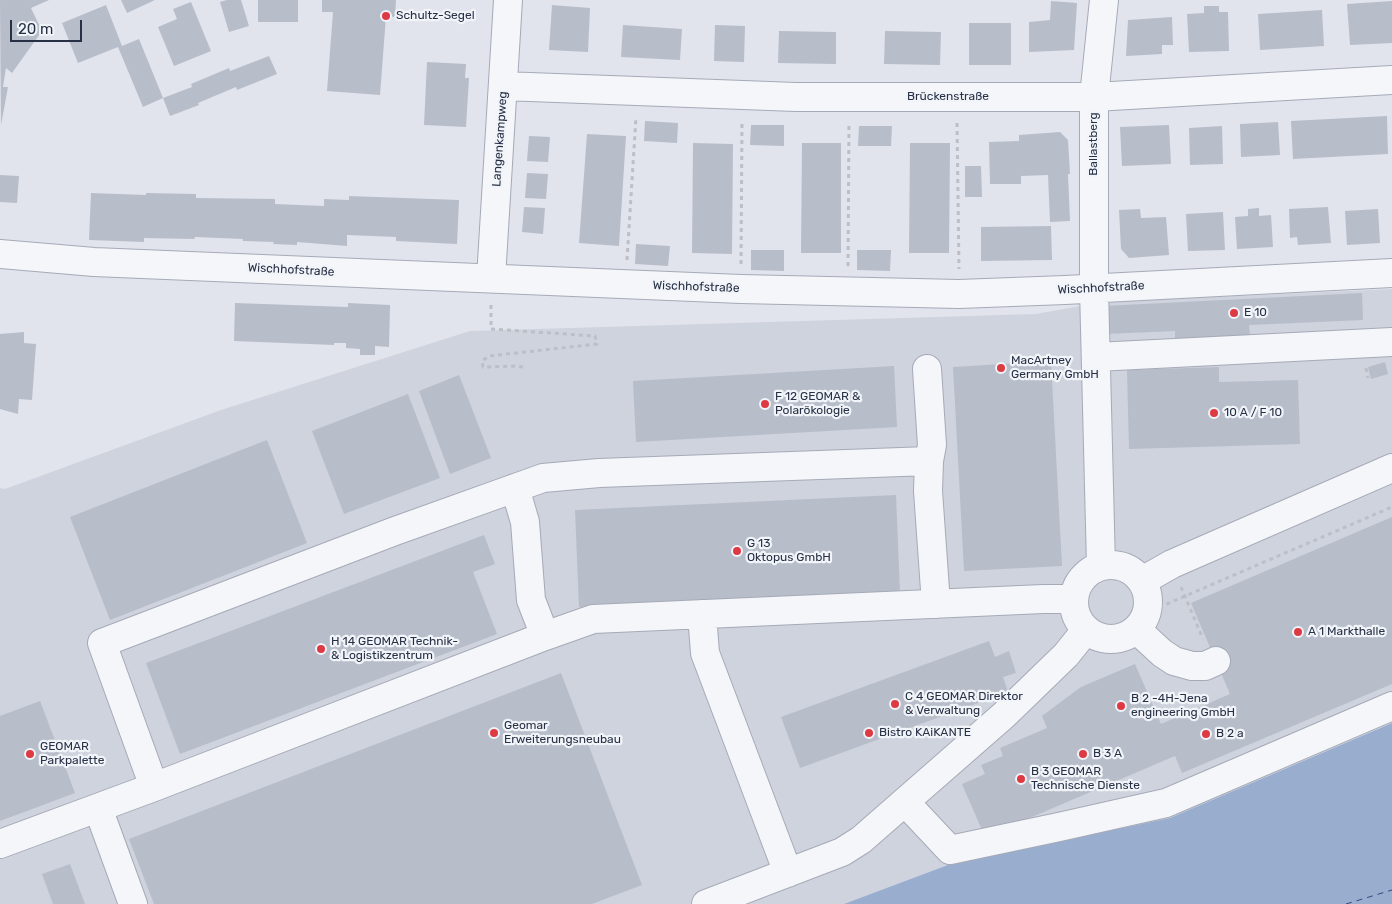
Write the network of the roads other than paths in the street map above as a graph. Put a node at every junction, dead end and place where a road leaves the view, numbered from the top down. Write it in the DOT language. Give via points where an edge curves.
graph roads {
  1 [pos="508,0"];
  2 [pos="1104,0"];
  3 [pos="1392,80"];
  4 [pos="504,86"];
  5 [pos="1094,97"];
  6 [pos="0,254"];
  7 [pos="1392,273"];
  8 [pos="491,278"];
  9 [pos="1094,289"];
  10 [pos="1392,342"];
  11 [pos="1096,357"];
  12 [pos="927,369"];
  13 [pos="929,460"];
  14 [pos="1392,468"];
  15 [pos="515,488"];
  16 [pos="1101,566"];
  17 [pos="1142,581"];
  18 [pos="1074,599"];
  19 [pos="936,604"];
  20 [pos="702,614"];
  21 [pos="1143,619"];
  22 [pos="1086,630"];
  23 [pos="545,636"];
  24 [pos="1214,662"];
  25 [pos="1392,706"];
  26 [pos="154,787"];
  27 [pos="906,802"];
  28 [pos="98,808"];
  29 [pos="0,844"];
  30 [pos="788,873"];
  31 [pos="134,904"];
  32 [pos="706,904"];
  1 -- 4 [label="street, Langenkampweg"];
  2 -- 5 [label="street, Ballastberg"];
  3 -- 5 [label="street, Brückenstraße"];
  4 -- 5 [label="street, Brückenstraße" via="849,97"];
  4 -- 8 [label="street, Langenkampweg"];
  5 -- 9 [label="street, Ballastberg"];
  6 -- 8 [label="street, Wischhofstraße" via="94,262"];
  7 -- 9 [label="street, Wischhofstraße"];
  8 -- 9 [label="street, Wischhofstraße" via="848,292 959,294"];
  9 -- 11 [label="street, Ballastberg"];
  10 -- 11 [label="street"];
  11 -- 16 [label="street, Ballastberg"];
  12 -- 13 [label="street" via="932,445"];
  13 -- 15 [label="street" via="599,473 543,478"];
  13 -- 19 [label="street" via="928,491"];
  14 -- 17 [label="street" via="1172,564"];
  15 -- 23 [label="street" via="525,522 531,600"];
  15 -- 26 [label="street" via="102,643"];
  16 -- 17 [label="street" via="1116,565 1131,570"];
  16 -- 18 [label="street" via="1082,579"];
  17 -- 21 [label="street" via="1147,590"];
  18 -- 19 [label="street"];
  18 -- 22 [label="street" via="1077,616"];
  19 -- 20 [label="street"];
  20 -- 23 [label="street" via="593,619"];
  20 -- 30 [label="street" via="705,654"];
  21 -- 22 [label="street" via="1128,636 1117,640 1106,640"];
  21 -- 24 [label="street" via="1162,653 1174,662 1192,666"];
  22 -- 27 [label="street" via="1066,655"];
  23 -- 26 [label="street"];
  25 -- 27 [label="street" via="1166,803 950,850"];
  26 -- 28 [label="street"];
  27 -- 30 [label="street" via="850,848"];
  28 -- 29 [label="street"];
  28 -- 31 [label="street"];
  30 -- 32 [label="street"];
}
